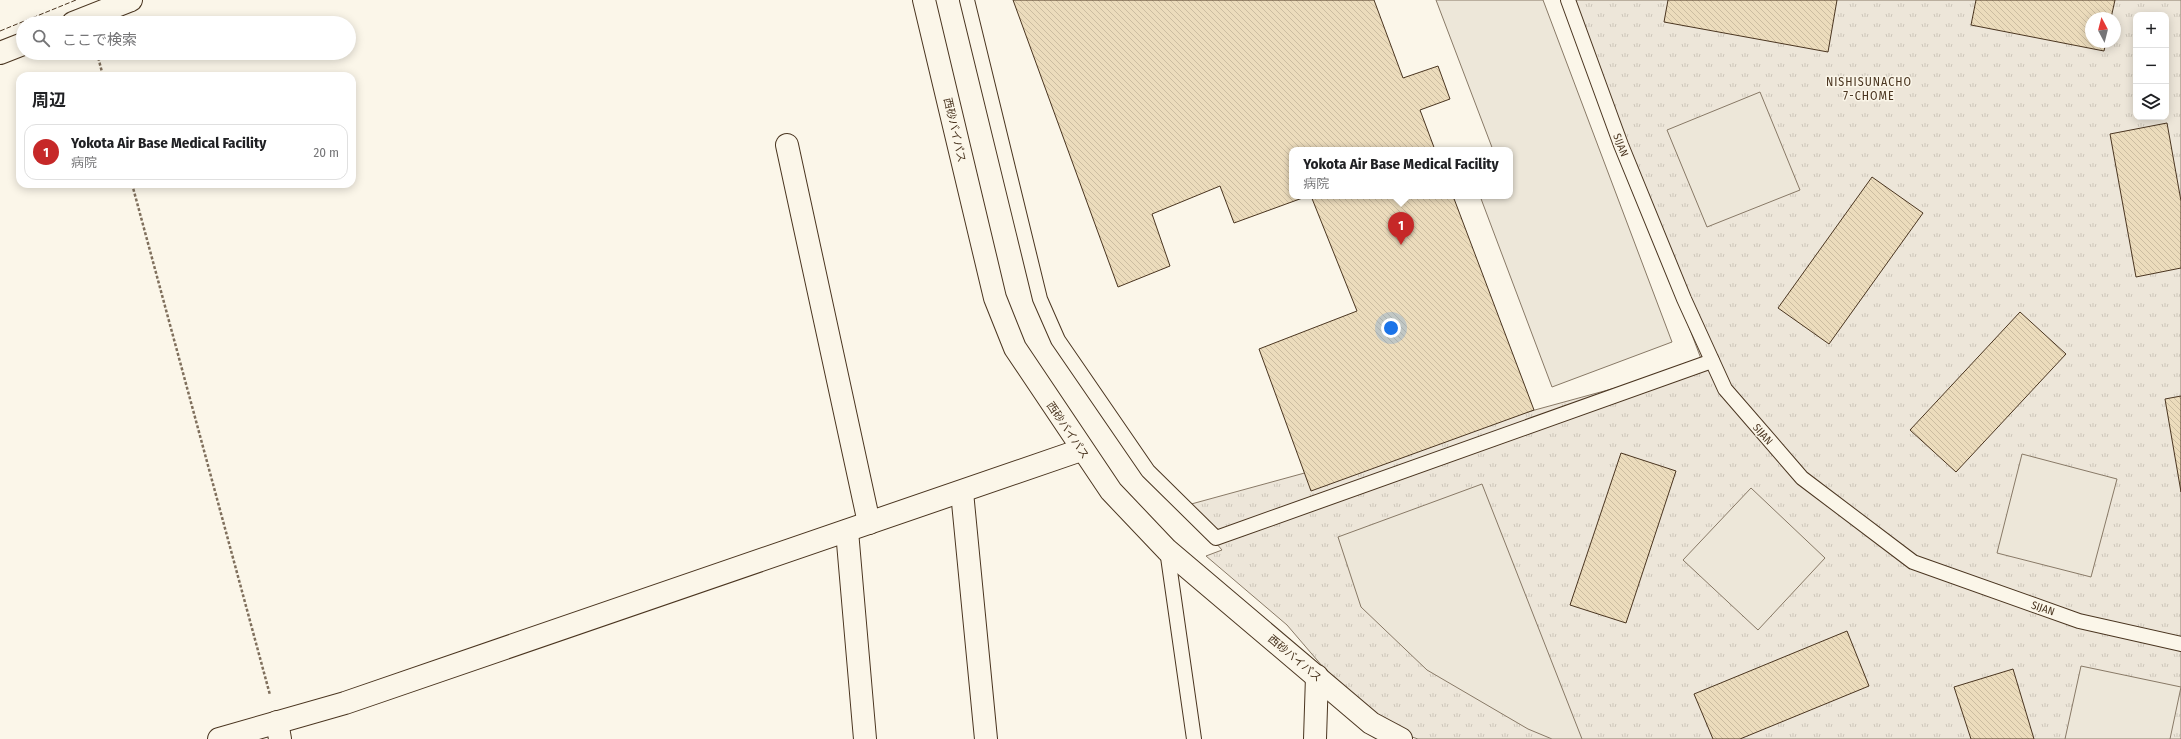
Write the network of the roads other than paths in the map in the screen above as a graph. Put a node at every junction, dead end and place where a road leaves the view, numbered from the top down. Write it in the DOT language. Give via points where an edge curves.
graph roads {
  1 [pos="131,0"];
  2 [pos="924,0"];
  3 [pos="967,0"];
  4 [pos="1568,0"];
  5 [pos="91,16"];
  6 [pos="16,47"];
  7 [pos="0,53"];
  8 [pos="787,145"];
  9 [pos="1712,362"];
  10 [pos="1081,450"];
  11 [pos="962,492"];
  12 [pos="869,523"];
  13 [pos="847,531"];
  14 [pos="1167,550"];
  15 [pos="2181,644"];
  16 [pos="1317,676"];
  17 [pos="278,730"];
  18 [pos="219,739"];
  19 [pos="865,739"];
  20 [pos="986,739"];
  21 [pos="1194,739"];
  22 [pos="1315,739"];
  23 [pos="1401,739"];
  1 -- 5 [label="street"];
  2 -- 10 [label="street, 西砂バイパス" via="995,298 1015,348"];
  3 -- 9 [label="lane" via="1040,299 1058,340 1148,471 1216,538"];
  4 -- 9 [label="lane, SIJAN" via="1621,144"];
  6 -- 7 [label="street"];
  8 -- 12 [label="street"];
  9 -- 15 [label="lane, SIJAN" via="1725,389 1802,478 1912,562 2079,621"];
  10 -- 11 [label="street"];
  10 -- 14 [label="street, 西砂バイパス" via="1111,491"];
  11 -- 12 [label="street"];
  11 -- 20 [label="street"];
  12 -- 13 [label="street"];
  13 -- 17 [label="street" via="345,704"];
  13 -- 19 [label="street"];
  14 -- 16 [label="street, 西砂バイパス"];
  14 -- 21 [label="lane"];
  16 -- 22 [label="street"];
  16 -- 23 [label="street, 西砂バイパス" via="1371,723"];
  17 -- 18 [label="street"];
}
